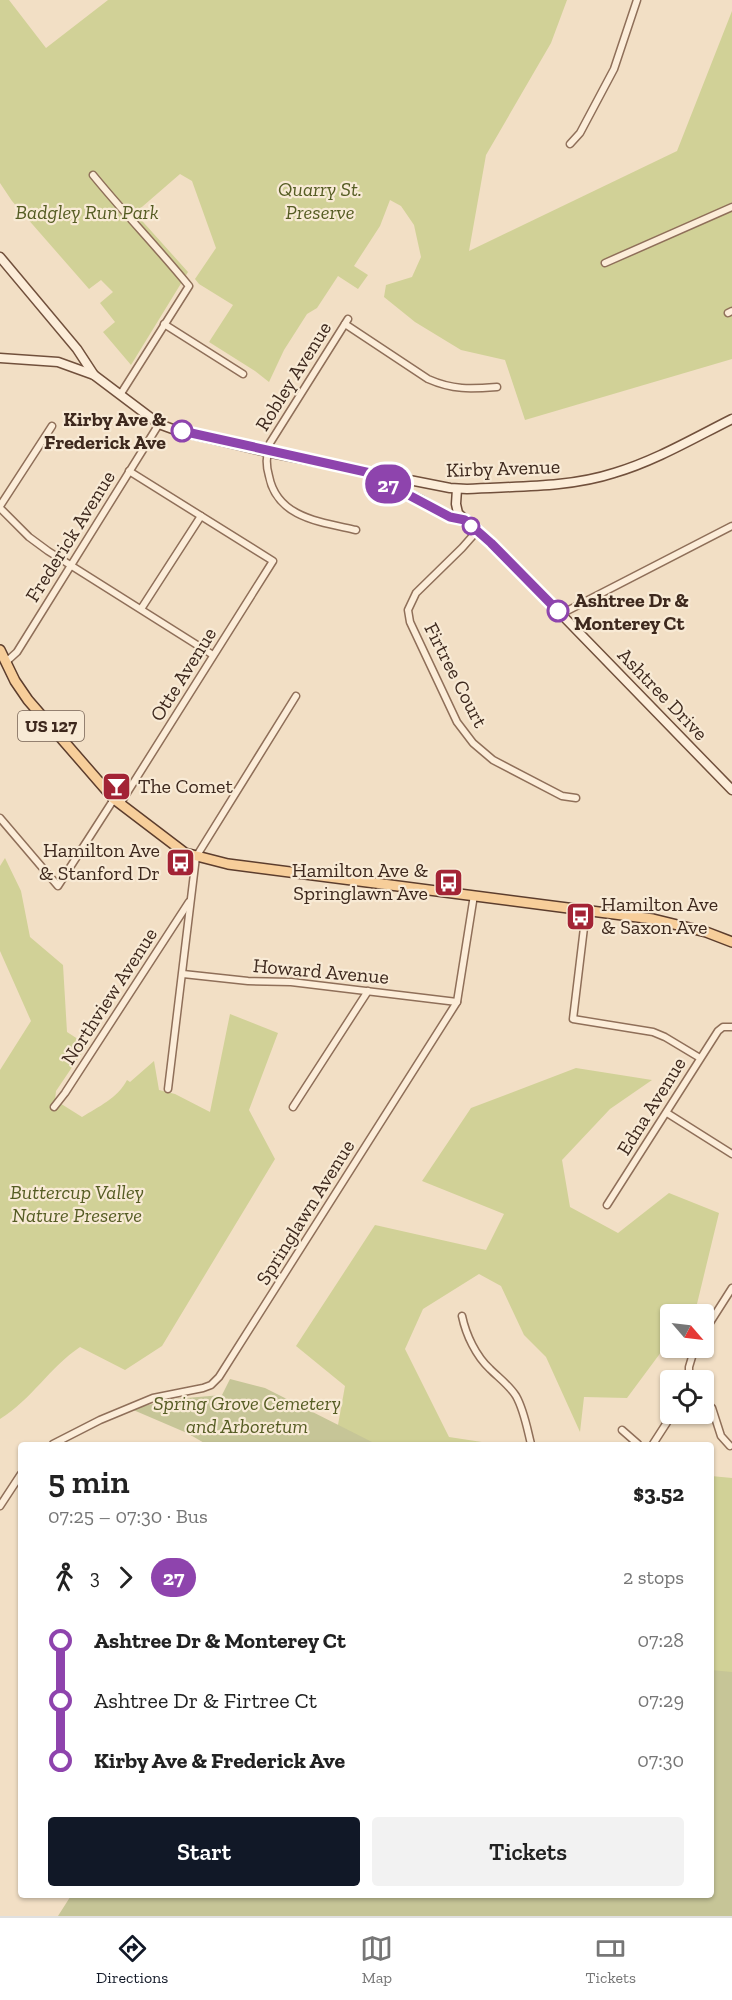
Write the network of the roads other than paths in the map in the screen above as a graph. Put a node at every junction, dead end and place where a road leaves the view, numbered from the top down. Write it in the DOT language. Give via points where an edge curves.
graph roads {
  1 [pos="637,0"];
  2 [pos="570,144"];
  3 [pos="93,175"];
  4 [pos="732,207"];
  5 [pos="0,257"];
  6 [pos="605,263"];
  7 [pos="164,324"];
  8 [pos="0,358"];
  9 [pos="243,374"];
  10 [pos="94,375"];
  11 [pos="497,387"];
  12 [pos="120,395"];
  13 [pos="732,419"];
  14 [pos="159,424"];
  15 [pos="52,426"];
  16 [pos="267,452"];
  17 [pos="129,471"];
  18 [pos="384,476"];
  19 [pos="457,489"];
  20 [pos="0,507"];
  21 [pos="201,516"];
  22 [pos="465,520"];
  23 [pos="732,526"];
  24 [pos="356,530"];
  25 [pos="477,531"];
  26 [pos="71,564"];
  27 [pos="141,609"];
  28 [pos="561,614"];
  29 [pos="0,650"];
  30 [pos="213,655"];
  31 [pos="6,662"];
  32 [pos="296,696"];
  33 [pos="732,790"];
  34 [pos="576,798"];
  35 [pos="117,801"];
  36 [pos="0,818"];
  37 [pos="196,857"];
  38 [pos="474,895"];
  39 [pos="190,901"];
  40 [pos="586,911"];
  41 [pos="732,942"];
  42 [pos="183,974"];
  43 [pos="368,991"];
  44 [pos="457,1002"];
  45 [pos="732,1027"];
  46 [pos="700,1059"];
  47 [pos="168,1089"];
  48 [pos="54,1107"];
  49 [pos="293,1107"];
  50 [pos="667,1113"];
  51 [pos="732,1154"];
  52 [pos="607,1204"];
  53 [pos="732,1288"];
  54 [pos="462,1316"];
  55 [pos="714,1316"];
  56 [pos="714,1414"];
  57 [pos="666,1424"];
  58 [pos="621,1430"];
  59 [pos="57,1442"];
  60 [pos="530,1442"];
  61 [pos="636,1442"];
  62 [pos="654,1442"];
  63 [pos="730,1446"];
  64 [pos="18,1479"];
  65 [pos="0,1506"];
  1 -- 2 [label="street" via="614,69 580,133"];
  3 -- 7 [label="street" via="189,286"];
  4 -- 6 [label="street"];
  5 -- 10 [label="street"];
  7 -- 9 [label="street"];
  7 -- 12 [label="street"];
  8 -- 10 [label="street, Kirby Avenue" via="58,362"];
  10 -- 12 [label="street, Kirby Avenue"];
  11 -- 16 [label="street, Robley Avenue" via="462,389 428,379 346,322"];
  12 -- 14 [label="street, Kirby Avenue"];
  13 -- 19 [label="street, Kirby Avenue" via="645,462 598,478"];
  14 -- 16 [label="street, Kirby Avenue"];
  14 -- 17 [label="street, Frederick Avenue"];
  15 -- 20 [label="street"];
  16 -- 18 [label="street, Kirby Avenue"];
  16 -- 24 [label="street" via="271,486 288,509 313,520"];
  17 -- 21 [label="street"];
  17 -- 26 [label="street, Frederick Avenue"];
  18 -- 19 [label="street, Kirby Avenue"];
  18 -- 22 [label="street" via="388,484 450,517"];
  19 -- 22 [label="street" via="458,513"];
  20 -- 26 [label="street" via="29,537"];
  21 -- 27 [label="street"];
  21 -- 30 [label="street, Otte Avenue" via="273,561"];
  22 -- 25 [label="street, Ashtree Drive"];
  23 -- 28 [label="street"];
  25 -- 28 [label="street, Ashtree Drive"];
  25 -- 34 [label="street, Firtree Court" via="416,593 408,610 410,622 457,722 473,743 503,765 562,796"];
  26 -- 27 [label="street"];
  26 -- 31 [label="street, Frederick Avenue" via="17,652"];
  27 -- 30 [label="street"];
  28 -- 33 [label="street, Ashtree Drive"];
  29 -- 31 [label="main road, US 127"];
  30 -- 35 [label="street, Otte Avenue"];
  31 -- 35 [label="main road, US 127" via="28,700"];
  32 -- 37 [label="street"];
  35 -- 36 [label="street, Otte Avenue" via="58,886"];
  35 -- 37 [label="main road, US 127" via="169,842"];
  37 -- 38 [label="main road, US 127"];
  37 -- 39 [label="street"];
  38 -- 40 [label="main road, US 127"];
  38 -- 44 [label="street, Springlawn Avenue"];
  39 -- 42 [label="street"];
  39 -- 48 [label="street, Northview Avenue"];
  40 -- 41 [label="main road, US 127" via="653,919"];
  40 -- 46 [label="street" via="573,1019 653,1032"];
  42 -- 43 [label="street, Howard Avenue"];
  42 -- 47 [label="street"];
  43 -- 44 [label="street, Howard Avenue"];
  43 -- 49 [label="street"];
  44 -- 59 [label="street, Springlawn Avenue" via="219,1377 203,1388 153,1398"];
  45 -- 46 [label="street, Edna Avenue" via="723,1026"];
  46 -- 50 [label="street, Edna Avenue"];
  50 -- 51 [label="street"];
  50 -- 52 [label="street, Edna Avenue"];
  53 -- 55 [label="street"];
  54 -- 60 [label="street" via="465,1331 488,1368 516,1396"];
  56 -- 63 [label="street" via="721,1436"];
  57 -- 62 [label="street"];
  58 -- 61 [label="street"];
  64 -- 65 [label="street"];
}
